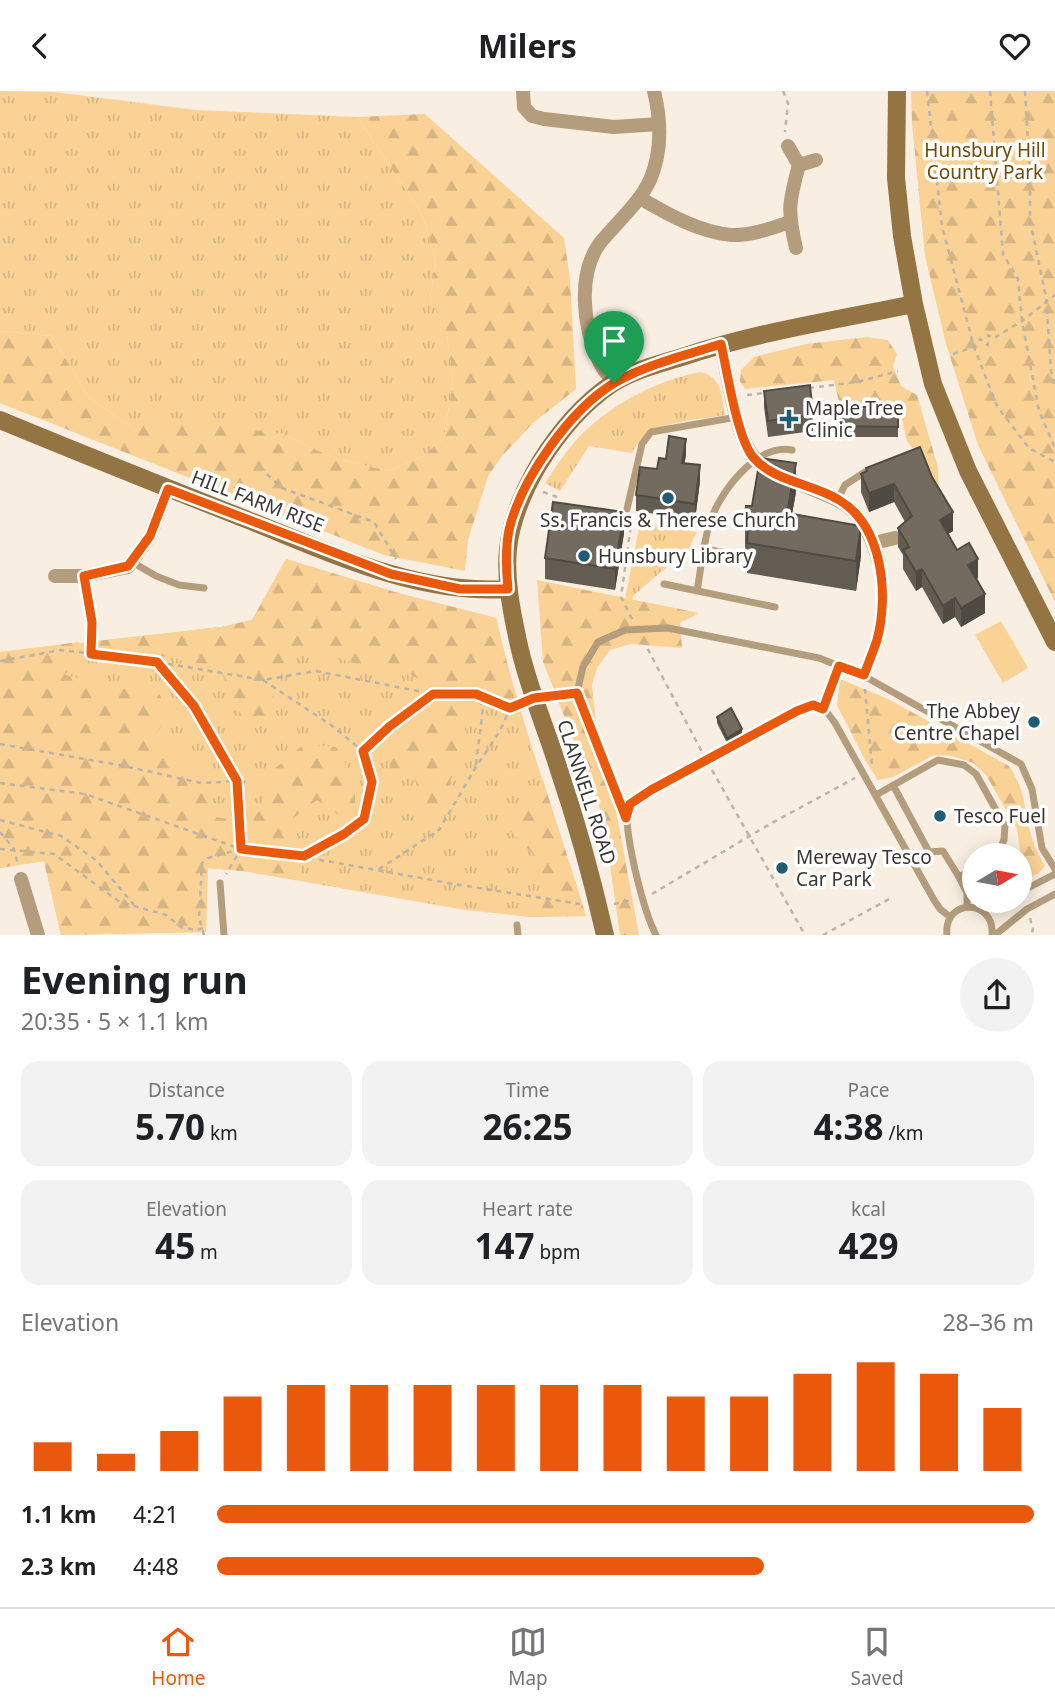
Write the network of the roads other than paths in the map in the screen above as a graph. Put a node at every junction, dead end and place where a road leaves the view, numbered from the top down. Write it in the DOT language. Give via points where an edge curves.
graph roads {
  1 [pos="523,91"];
  2 [pos="654,91"];
  3 [pos="897,91"];
  4 [pos="532,116"];
  5 [pos="659,124"];
  6 [pos="530,132"];
  7 [pos="788,146"];
  8 [pos="816,160"];
  9 [pos="799,165"];
  10 [pos="640,198"];
  11 [pos="790,222"];
  12 [pos="796,247"];
  13 [pos="914,304"];
  14 [pos="721,344"];
  15 [pos="614,383"];
  16 [pos="737,417"];
  17 [pos="0,420"];
  18 [pos="792,450"];
  19 [pos="756,459"];
  20 [pos="865,473"];
  21 [pos="168,489"];
  22 [pos="838,499"];
  23 [pos="627,509"];
  24 [pos="895,538"];
  25 [pos="874,543"];
  26 [pos="705,549"];
  27 [pos="733,554"];
  28 [pos="132,562"];
  29 [pos="879,562"];
  30 [pos="55,576"];
  31 [pos="664,584"];
  32 [pos="204,588"];
  33 [pos="508,589"];
  34 [pos="697,591"];
  35 [pos="775,607"];
  36 [pos="1055,642"];
  37 [pos="839,666"];
  38 [pos="823,709"];
  39 [pos="893,785"];
  40 [pos="876,795"];
  41 [pos="626,818"];
  42 [pos="1002,843"];
  43 [pos="1055,872"];
  44 [pos="962,875"];
  45 [pos="959,877"];
  46 [pos="22,879"];
  47 [pos="220,883"];
  48 [pos="962,883"];
  49 [pos="1032,885"];
  50 [pos="1055,894"];
  51 [pos="962,910"];
  52 [pos="984,913"];
  53 [pos="950,917"];
  54 [pos="517,925"];
  55 [pos="38,935"];
  56 [pos="224,935"];
  57 [pos="518,935"];
  58 [pos="605,935"];
  59 [pos="656,935"];
  60 [pos="947,935"];
  61 [pos="994,935"];
  1 -- 4 [label="street" via="524,107"];
  2 -- 5 [label="street"];
  3 -- 13 [label="street" via="897,178"];
  4 -- 5 [label="street" via="590,126"];
  4 -- 6 [label="street"];
  5 -- 10 [label="street" via="659,148"];
  7 -- 9 [label="street"];
  8 -- 9 [label="street"];
  9 -- 11 [label="street" via="789,201"];
  10 -- 11 [label="street" via="665,213 733,235"];
  10 -- 15 [label="street" via="599,245 588,268 589,331 599,361"];
  11 -- 12 [label="street"];
  13 -- 14 [label="street, CLANNELL ROAD"];
  13 -- 36 [label="street" via="933,384 968,471"];
  14 -- 15 [label="street, CLANNELL ROAD"];
  14 -- 16 [label="street"];
  15 -- 33 [label="street, CLANNELL ROAD" via="585,405 552,442 527,486 509,529"];
  16 -- 19 [label="street"];
  16 -- 23 [label="lane" via="651,432 642,444"];
  17 -- 21 [label="street, HILL FARM RISE"];
  18 -- 19 [label="lane" via="780,447"];
  19 -- 22 [label="street" via="795,482"];
  19 -- 26 [label="lane" via="723,495 709,524"];
  20 -- 22 [label="lane" via="845,485"];
  21 -- 28 [label="street" via="150,536"];
  21 -- 33 [label="street, HILL FARM RISE" via="391,574 460,589"];
  22 -- 25 [label="street" via="857,513"];
  24 -- 25 [label="street"];
  25 -- 29 [label="street"];
  26 -- 27 [label="lane"];
  26 -- 34 [label="lane"];
  28 -- 30 [label="street" via="84,576"];
  28 -- 32 [label="lane" via="180,585"];
  31 -- 34 [label="lane"];
  33 -- 58 [label="street, CLANNELL ROAD" via="518,643 590,866"];
  34 -- 35 [label="lane"];
  37 -- 38 [label="lane"];
  37 -- 41 [label="lane" via="668,628 625,630 598,642 583,667 577,693"];
  37 -- 43 [label="lane" via="864,675 1021,764 1032,789 1042,848"];
  38 -- 40 [label="lane"];
  38 -- 41 [label="lane" via="813,705 797,711 651,790 630,804"];
  39 -- 40 [label="lane"];
  39 -- 42 [label="lane" via="939,760 964,765 976,773 1005,826"];
  39 -- 45 [label="lane" via="929,852 943,851"];
  40 -- 53 [label="lane" via="940,909"];
  41 -- 59 [label="lane"];
  43 -- 49 [label="lane"];
  44 -- 45 [label="lane"];
  45 -- 48 [label="lane"];
  46 -- 55 [label="street"];
  47 -- 56 [label="lane"];
  50 -- 61 [label="lane"];
  51 -- 53 [label="lane"];
  52 -- 61 [label="lane"];
  53 -- 60 [label="lane"];
  54 -- 57 [label="lane"];
}
